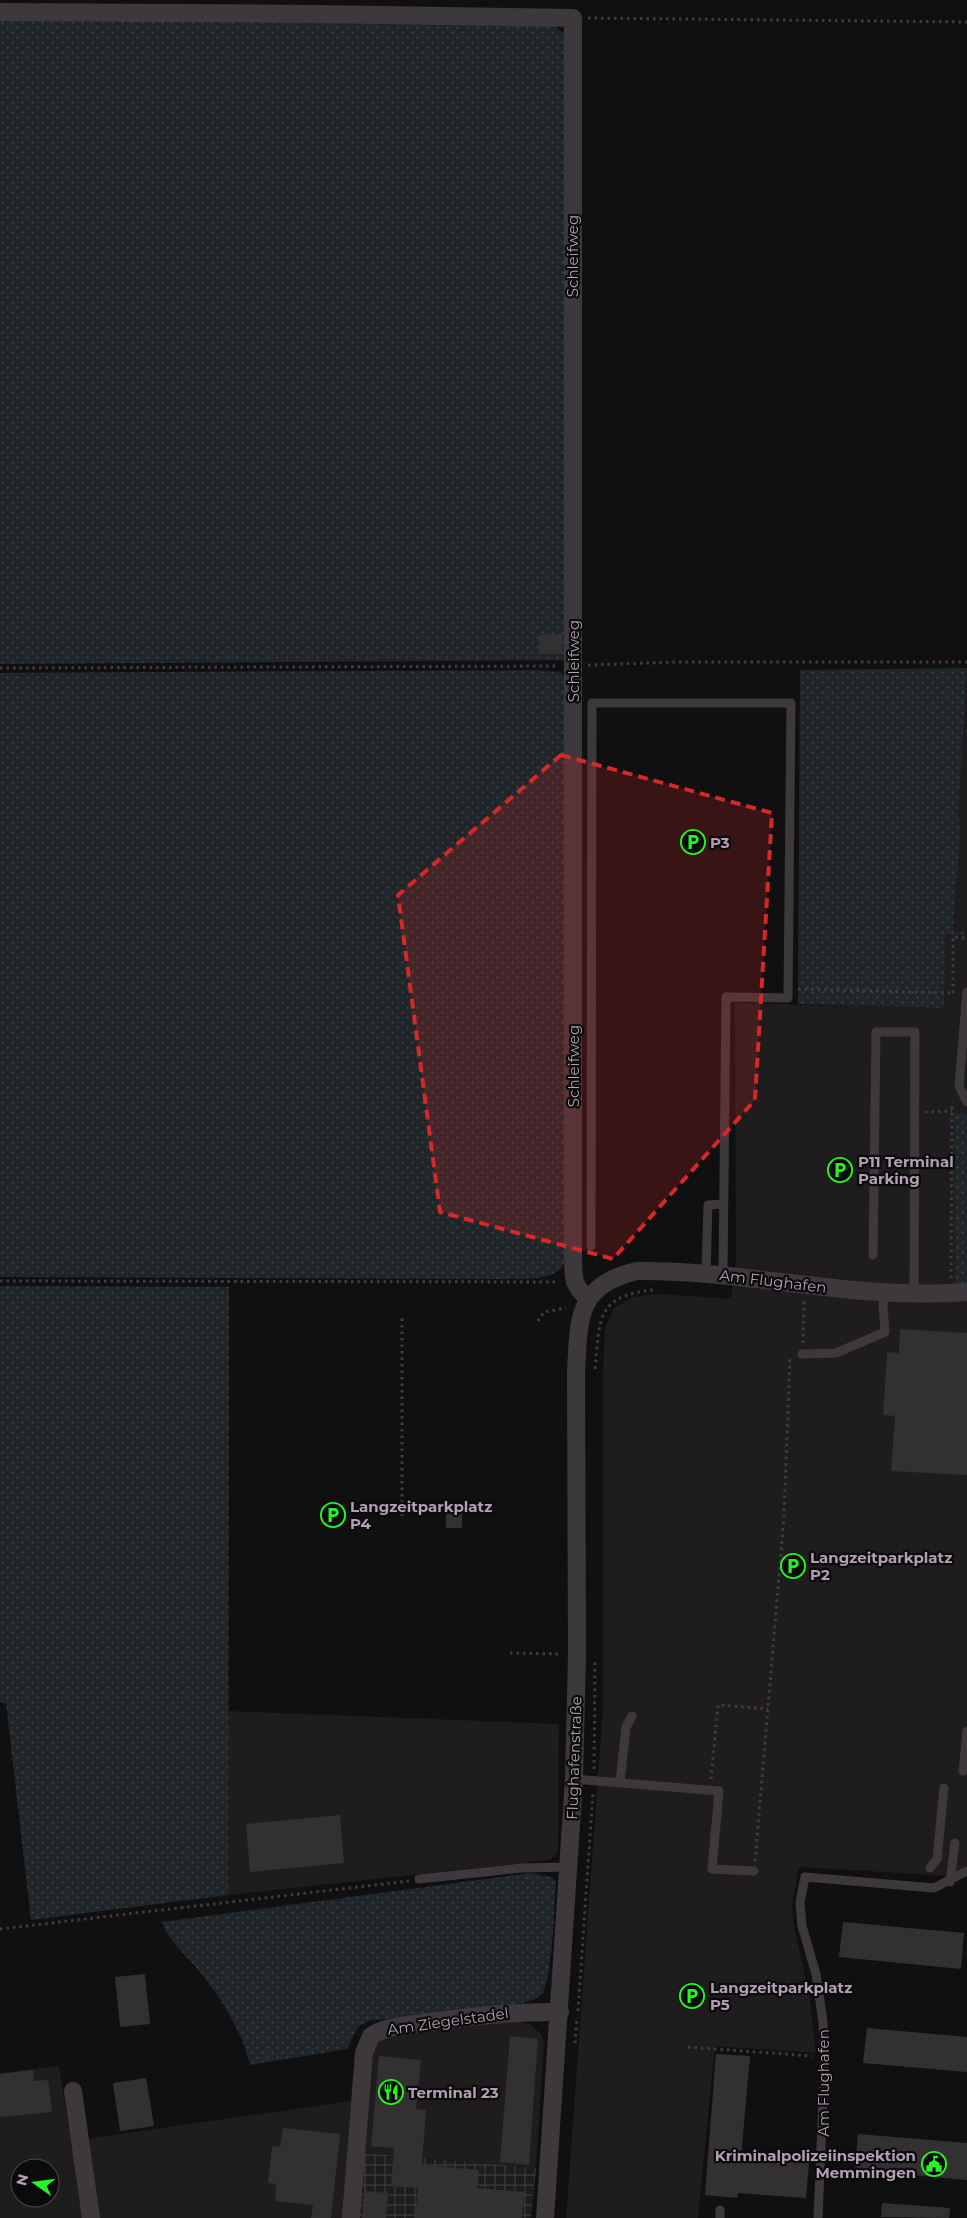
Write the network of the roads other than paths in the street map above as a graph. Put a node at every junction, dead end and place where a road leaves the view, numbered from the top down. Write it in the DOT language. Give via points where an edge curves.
graph roads {
  1 [pos="0,12"];
  2 [pos="967,992"];
  3 [pos="967,1102"];
  4 [pos="723,1204"];
  5 [pos="591,1246"];
  6 [pos="873,1256"];
  7 [pos="714,1274"];
  8 [pos="959,1289"];
  9 [pos="884,1292"];
  10 [pos="914,1293"];
  11 [pos="588,1298"];
  12 [pos="802,1354"];
  13 [pos="632,1716"];
  14 [pos="967,1731"];
  15 [pos="963,1771"];
  16 [pos="574,1778"];
  17 [pos="620,1782"];
  18 [pos="944,1788"];
  19 [pos="955,1843"];
  20 [pos="569,1867"];
  21 [pos="930,1868"];
  22 [pos="754,1871"];
  23 [pos="967,1871"];
  24 [pos="419,1879"];
  25 [pos="950,1882"];
  26 [pos="560,2012"];
  27 [pos="73,2090"];
  28 [pos="92,2218"];
  29 [pos="351,2218"];
  30 [pos="545,2218"];
  31 [pos="818,2218"];
  1 -- 11 [label="street, Schleifweg" via="573,18 574,1282 577,1290"];
  2 -- 3 [label="lane" via="959,1086"];
  4 -- 5 [label="lane" via="726,997 788,998 791,703 592,703"];
  4 -- 7 [label="lane"];
  4 -- 7 [label="lane" via="708,1204"];
  6 -- 10 [label="lane" via="876,1032 914,1032"];
  7 -- 9 [label="street, Am Flughafen" via="801,1294"];
  7 -- 11 [label="street, Am Flughafen" via="637,1271 608,1282"];
  8 -- 10 [label="street, Am Flughafen"];
  9 -- 10 [label="street, Am Flughafen"];
  9 -- 12 [label="lane" via="885,1332 836,1353"];
  11 -- 16 [label="street, Flughafenstraße" via="580,1319 576,1371 578,1654"];
  13 -- 17 [label="lane" via="626,1727"];
  14 -- 15 [label="lane"];
  16 -- 17 [label="lane"];
  16 -- 20 [label="street, Flughafenstraße"];
  17 -- 22 [label="lane" via="718,1792 712,1869"];
  18 -- 21 [label="lane" via="937,1859"];
  19 -- 25 [label="lane"];
  20 -- 24 [label="lane" via="521,1868"];
  20 -- 26 [label="street, Flughafenstraße"];
  23 -- 25 [label="lane, Am Flughafen"];
  25 -- 31 [label="lane, Am Flughafen" via="934,1888 805,1877 800,1902 802,1926 816,1974 823,2022"];
  26 -- 29 [label="street, Am Ziegelstadel" via="521,2012 456,2019 388,2028 370,2036 364,2053"];
  26 -- 30 [label="street, Flughafenstraße"];
  27 -- 28 [label="street"];
}
